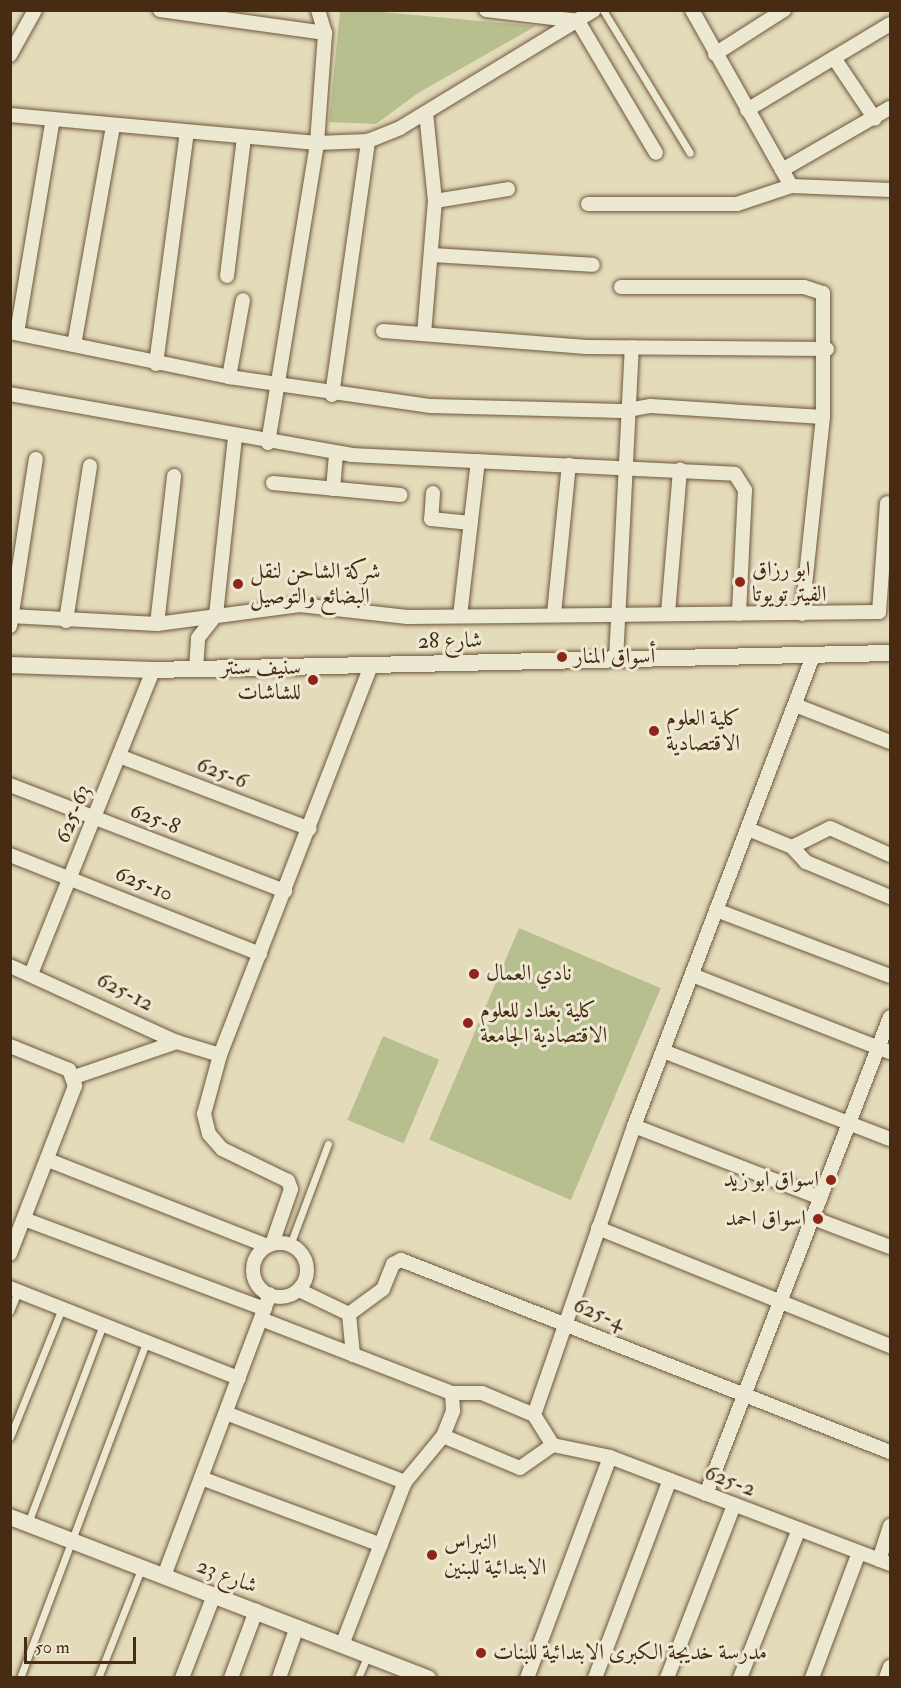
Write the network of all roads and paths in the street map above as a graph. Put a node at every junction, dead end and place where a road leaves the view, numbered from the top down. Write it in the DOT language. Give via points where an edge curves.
graph roads {
  1 [pos="35,10"];
  2 [pos="160,10"];
  3 [pos="318,10"];
  4 [pos="594,10"];
  5 [pos="603,10"];
  6 [pos="692,10"];
  7 [pos="784,10"];
  8 [pos="491,11"];
  9 [pos="191,13"];
  10 [pos="578,21"];
  11 [pos="891,24"];
  12 [pos="325,33"];
  13 [pos="715,54"];
  14 [pos="10,55"];
  15 [pos="834,58"];
  16 [pos="891,108"];
  17 [pos="747,111"];
  18 [pos="426,112"];
  19 [pos="10,115"];
  20 [pos="53,119"];
  21 [pos="874,119"];
  22 [pos="112,125"];
  23 [pos="187,133"];
  24 [pos="244,137"];
  25 [pos="368,141"];
  26 [pos="317,143"];
  27 [pos="656,153"];
  28 [pos="690,153"];
  29 [pos="782,170"];
  30 [pos="791,186"];
  31 [pos="508,189"];
  32 [pos="891,190"];
  33 [pos="435,201"];
  34 [pos="588,204"];
  35 [pos="431,255"];
  36 [pos="593,265"];
  37 [pos="227,276"];
  38 [pos="621,287"];
  39 [pos="243,300"];
  40 [pos="383,331"];
  41 [pos="14,333"];
  42 [pos="424,334"];
  43 [pos="74,345"];
  44 [pos="632,347"];
  45 [pos="827,349"];
  46 [pos="156,364"];
  47 [pos="229,377"];
  48 [pos="275,385"];
  49 [pos="10,394"];
  50 [pos="332,395"];
  51 [pos="629,410"];
  52 [pos="823,417"];
  53 [pos="235,438"];
  54 [pos="268,443"];
  55 [pos="336,453"];
  56 [pos="36,459"];
  57 [pos="478,461"];
  58 [pos="569,465"];
  59 [pos="90,466"];
  60 [pos="626,467"];
  61 [pos="680,470"];
  62 [pos="174,476"];
  63 [pos="273,483"];
  64 [pos="333,489"];
  65 [pos="433,493"];
  66 [pos="400,495"];
  67 [pos="887,503"];
  68 [pos="17,522"];
  69 [pos="471,523"];
  70 [pos="668,613"];
  71 [pos="554,614"];
  72 [pos="618,614"];
  73 [pos="739,614"];
  74 [pos="801,614"];
  75 [pos="460,616"];
  76 [pos="11,620"];
  77 [pos="214,620"];
  78 [pos="66,621"];
  79 [pos="157,624"];
  80 [pos="891,653"];
  81 [pos="813,656"];
  82 [pos="616,660"];
  83 [pos="10,665"];
  84 [pos="371,665"];
  85 [pos="196,669"];
  86 [pos="153,670"];
  87 [pos="795,705"];
  88 [pos="891,742"];
  89 [pos="119,756"];
  90 [pos="10,785"];
  91 [pos="94,817"];
  92 [pos="748,829"];
  93 [pos="310,830"];
  94 [pos="792,847"];
  95 [pos="10,855"];
  96 [pos="891,855"];
  97 [pos="70,876"];
  98 [pos="285,891"];
  99 [pos="891,897"];
  100 [pos="717,909"];
  101 [pos="260,954"];
  102 [pos="10,966"];
  103 [pos="31,974"];
  104 [pos="692,975"];
  105 [pos="891,976"];
  106 [pos="890,1021"];
  107 [pos="177,1042"];
  108 [pos="10,1046"];
  109 [pos="885,1050"];
  110 [pos="663,1051"];
  111 [pos="220,1055"];
  112 [pos="74,1077"];
  113 [pos="850,1123"];
  114 [pos="634,1126"];
  115 [pos="891,1138"];
  116 [pos="328,1144"];
  117 [pos="48,1160"];
  118 [pos="820,1198"];
  119 [pos="813,1218"];
  120 [pos="24,1219"];
  121 [pos="598,1228"];
  122 [pos="270,1245"];
  123 [pos="290,1245"];
  124 [pos="891,1247"];
  125 [pos="10,1254"];
  126 [pos="14,1289"];
  127 [pos="299,1290"];
  128 [pos="270,1294"];
  129 [pos="780,1301"];
  130 [pos="62,1308"];
  131 [pos="10,1311"];
  132 [pos="263,1314"];
  133 [pos="349,1314"];
  134 [pos="566,1323"];
  135 [pos="103,1325"];
  136 [pos="146,1342"];
  137 [pos="891,1346"];
  138 [pos="353,1355"];
  139 [pos="239,1378"];
  140 [pos="452,1393"];
  141 [pos="745,1394"];
  142 [pos="225,1413"];
  143 [pos="534,1415"];
  144 [pos="443,1436"];
  145 [pos="10,1437"];
  146 [pos="553,1445"];
  147 [pos="891,1452"];
  148 [pos="610,1457"];
  149 [pos="201,1478"];
  150 [pos="670,1480"];
  151 [pos="405,1482"];
  152 [pos="706,1494"];
  153 [pos="734,1505"];
  154 [pos="10,1517"];
  155 [pos="28,1523"];
  156 [pos="891,1526"];
  157 [pos="799,1529"];
  158 [pos="73,1541"];
  159 [pos="381,1545"];
  160 [pos="859,1552"];
  161 [pos="885,1562"];
  162 [pos="142,1568"];
  163 [pos="164,1576"];
  164 [pos="214,1595"];
  165 [pos="256,1611"];
  166 [pos="297,1627"];
  167 [pos="342,1644"];
  168 [pos="368,1654"];
  169 [pos="891,1667"];
  170 [pos="20,1677"];
  171 [pos="98,1677"];
  172 [pos="182,1677"];
  173 [pos="231,1677"];
  174 [pos="279,1677"];
  175 [pos="358,1677"];
  176 [pos="428,1677"];
  177 [pos="527,1677"];
  178 [pos="595,1677"];
  179 [pos="667,1677"];
  180 [pos="741,1677"];
  181 [pos="812,1677"];
  182 [pos="886,1677"];
  1 -- 14 [label="street"];
  2 -- 9 [label="street"];
  3 -- 12 [label="street"];
  4 -- 10 [label="street"];
  5 -- 28 [label="lane"];
  6 -- 13 [label="street"];
  7 -- 13 [label="street"];
  8 -- 10 [label="street"];
  9 -- 12 [label="street"];
  10 -- 18 [label="street"];
  10 -- 27 [label="street"];
  11 -- 15 [label="street"];
  12 -- 26 [label="street"];
  13 -- 17 [label="street"];
  15 -- 17 [label="street"];
  15 -- 21 [label="street"];
  16 -- 21 [label="street"];
  17 -- 29 [label="street"];
  18 -- 25 [label="street"];
  18 -- 33 [label="street"];
  19 -- 20 [label="street"];
  20 -- 22 [label="street"];
  20 -- 41 [label="street"];
  21 -- 29 [label="street"];
  22 -- 23 [label="street"];
  22 -- 43 [label="street"];
  23 -- 24 [label="street"];
  23 -- 46 [label="street"];
  24 -- 26 [label="street"];
  24 -- 37 [label="street"];
  25 -- 26 [label="street"];
  25 -- 50 [label="street"];
  26 -- 48 [label="street"];
  29 -- 30 [label="street"];
  30 -- 32 [label="street"];
  30 -- 34 [label="street" via="737,204"];
  31 -- 33 [label="street"];
  33 -- 35 [label="street"];
  35 -- 36 [label="street"];
  35 -- 42 [label="street"];
  38 -- 45 [label="street" via="814,289 827,302"];
  39 -- 47 [label="street"];
  40 -- 42 [label="street"];
  41 -- 43 [label="street"];
  42 -- 44 [label="street"];
  43 -- 46 [label="street"];
  44 -- 45 [label="street"];
  44 -- 51 [label="street"];
  45 -- 52 [label="street"];
  46 -- 47 [label="street"];
  47 -- 48 [label="street"];
  48 -- 50 [label="street"];
  48 -- 54 [label="street"];
  49 -- 53 [label="street"];
  50 -- 51 [label="street" via="431,406"];
  51 -- 52 [label="street"];
  51 -- 60 [label="street"];
  52 -- 74 [label="street"];
  53 -- 54 [label="street"];
  53 -- 77 [label="street"];
  54 -- 55 [label="street"];
  55 -- 57 [label="street"];
  55 -- 64 [label="street"];
  56 -- 68 [label="street"];
  57 -- 58 [label="street"];
  57 -- 69 [label="street"];
  58 -- 60 [label="street"];
  58 -- 71 [label="street"];
  59 -- 78 [label="street"];
  60 -- 61 [label="street"];
  60 -- 72 [label="street"];
  61 -- 70 [label="street"];
  61 -- 73 [label="street" via="724,471 743,480"];
  62 -- 79 [label="street"];
  63 -- 64 [label="street"];
  64 -- 66 [label="street"];
  65 -- 69 [label="street" via="431,519"];
  67 -- 74 [label="street" via="879,612"];
  68 -- 76 [label="street"];
  69 -- 75 [label="street"];
  70 -- 72 [label="street"];
  70 -- 73 [label="street"];
  71 -- 72 [label="street"];
  71 -- 75 [label="street"];
  72 -- 82 [label="street"];
  73 -- 74 [label="street"];
  75 -- 77 [label="street" via="397,616 300,605"];
  76 -- 78 [label="street"];
  77 -- 79 [label="street"];
  77 -- 85 [label="street" via="198,638"];
  78 -- 79 [label="street"];
  80 -- 81 [label="street, شارع 28"];
  81 -- 82 [label="street, شارع 28"];
  81 -- 87 [label="street"];
  82 -- 84 [label="street, شارع 28"];
  83 -- 86 [label="street, شارع 28"];
  84 -- 85 [label="street, شارع 28"];
  84 -- 93 [label="street"];
  85 -- 86 [label="street, شارع 28"];
  86 -- 89 [label="street, 625-63"];
  87 -- 88 [label="street"];
  87 -- 92 [label="street"];
  89 -- 91 [label="street, 625-63"];
  89 -- 93 [label="street, 625-6"];
  90 -- 91 [label="street, 625-8"];
  91 -- 97 [label="street, 625-63"];
  91 -- 98 [label="street, 625-8"];
  92 -- 94 [label="street"];
  92 -- 100 [label="street"];
  93 -- 98 [label="street"];
  94 -- 96 [label="street" via="830,828"];
  94 -- 99 [label="street" via="806,862"];
  95 -- 97 [label="street, 625-10"];
  97 -- 101 [label="street, 625-10"];
  97 -- 103 [label="street, 625-63"];
  98 -- 101 [label="street"];
  100 -- 104 [label="street"];
  100 -- 105 [label="street"];
  101 -- 111 [label="street"];
  102 -- 103 [label="street, 625-12"];
  103 -- 107 [label="street, 625-12"];
  104 -- 109 [label="street"];
  104 -- 110 [label="street"];
  106 -- 109 [label="street"];
  107 -- 111 [label="street, 625-12"];
  107 -- 112 [label="street"];
  108 -- 112 [label="street"];
  109 -- 113 [label="street"];
  110 -- 113 [label="street"];
  110 -- 114 [label="street"];
  111 -- 122 [label="street" via="204,1114 209,1134 222,1149 281,1174 291,1189"];
  112 -- 117 [label="street"];
  113 -- 115 [label="street"];
  113 -- 118 [label="street"];
  114 -- 118 [label="street"];
  114 -- 121 [label="street"];
  116 -- 123 [label="lane"];
  117 -- 120 [label="street"];
  117 -- 122 [label="street"];
  118 -- 119 [label="street"];
  119 -- 124 [label="street"];
  119 -- 129 [label="street"];
  120 -- 125 [label="street"];
  120 -- 132 [label="street"];
  121 -- 129 [label="street"];
  121 -- 134 [label="street"];
  122 -- 123 [label="street"];
  122 -- 128 [label="street" via="256,1258 254,1275"];
  123 -- 127 [label="street" via="307,1265"];
  126 -- 130 [label="street"];
  126 -- 131 [label="lane"];
  127 -- 128 [label="street" via="284,1296"];
  127 -- 133 [label="street"];
  128 -- 132 [label="street"];
  129 -- 137 [label="street"];
  129 -- 141 [label="street"];
  130 -- 135 [label="street"];
  130 -- 145 [label="lane"];
  132 -- 138 [label="street"];
  132 -- 139 [label="street"];
  133 -- 134 [label="street, 625-4" via="383,1289 393,1264 401,1260"];
  133 -- 138 [label="street"];
  134 -- 141 [label="street, 625-4"];
  134 -- 143 [label="street"];
  135 -- 136 [label="street"];
  135 -- 155 [label="lane"];
  136 -- 139 [label="street"];
  136 -- 158 [label="lane"];
  138 -- 140 [label="street"];
  139 -- 142 [label="street"];
  140 -- 143 [label="street" via="482,1393"];
  140 -- 144 [label="street" via="453,1411"];
  141 -- 147 [label="street, 625-4"];
  141 -- 152 [label="street"];
  142 -- 149 [label="street"];
  142 -- 151 [label="street"];
  143 -- 146 [label="street"];
  144 -- 146 [label="street" via="520,1468"];
  144 -- 151 [label="street"];
  146 -- 148 [label="street, 625-2"];
  148 -- 150 [label="street, 625-2"];
  148 -- 177 [label="street"];
  149 -- 159 [label="street"];
  149 -- 163 [label="street"];
  150 -- 152 [label="street, 625-2"];
  150 -- 178 [label="street"];
  151 -- 159 [label="street"];
  152 -- 153 [label="street, 625-2"];
  153 -- 157 [label="street, 625-2"];
  153 -- 179 [label="street"];
  154 -- 155 [label="street, شارع 23"];
  155 -- 158 [label="street, شارع 23"];
  156 -- 161 [label="street"];
  157 -- 160 [label="street, 625-2"];
  157 -- 180 [label="street"];
  158 -- 162 [label="street, شارع 23"];
  158 -- 170 [label="lane"];
  159 -- 167 [label="street"];
  160 -- 161 [label="street, 625-2"];
  160 -- 181 [label="street"];
  162 -- 163 [label="street, شارع 23"];
  162 -- 171 [label="lane"];
  163 -- 164 [label="street, شارع 23"];
  164 -- 165 [label="street, شارع 23"];
  164 -- 172 [label="street"];
  165 -- 166 [label="street, شارع 23"];
  165 -- 173 [label="street"];
  166 -- 167 [label="street, شارع 23"];
  166 -- 174 [label="street"];
  167 -- 168 [label="street, شارع 23"];
  168 -- 175 [label="lane"];
  168 -- 176 [label="street, شارع 23"];
  169 -- 182 [label="street"];
}
